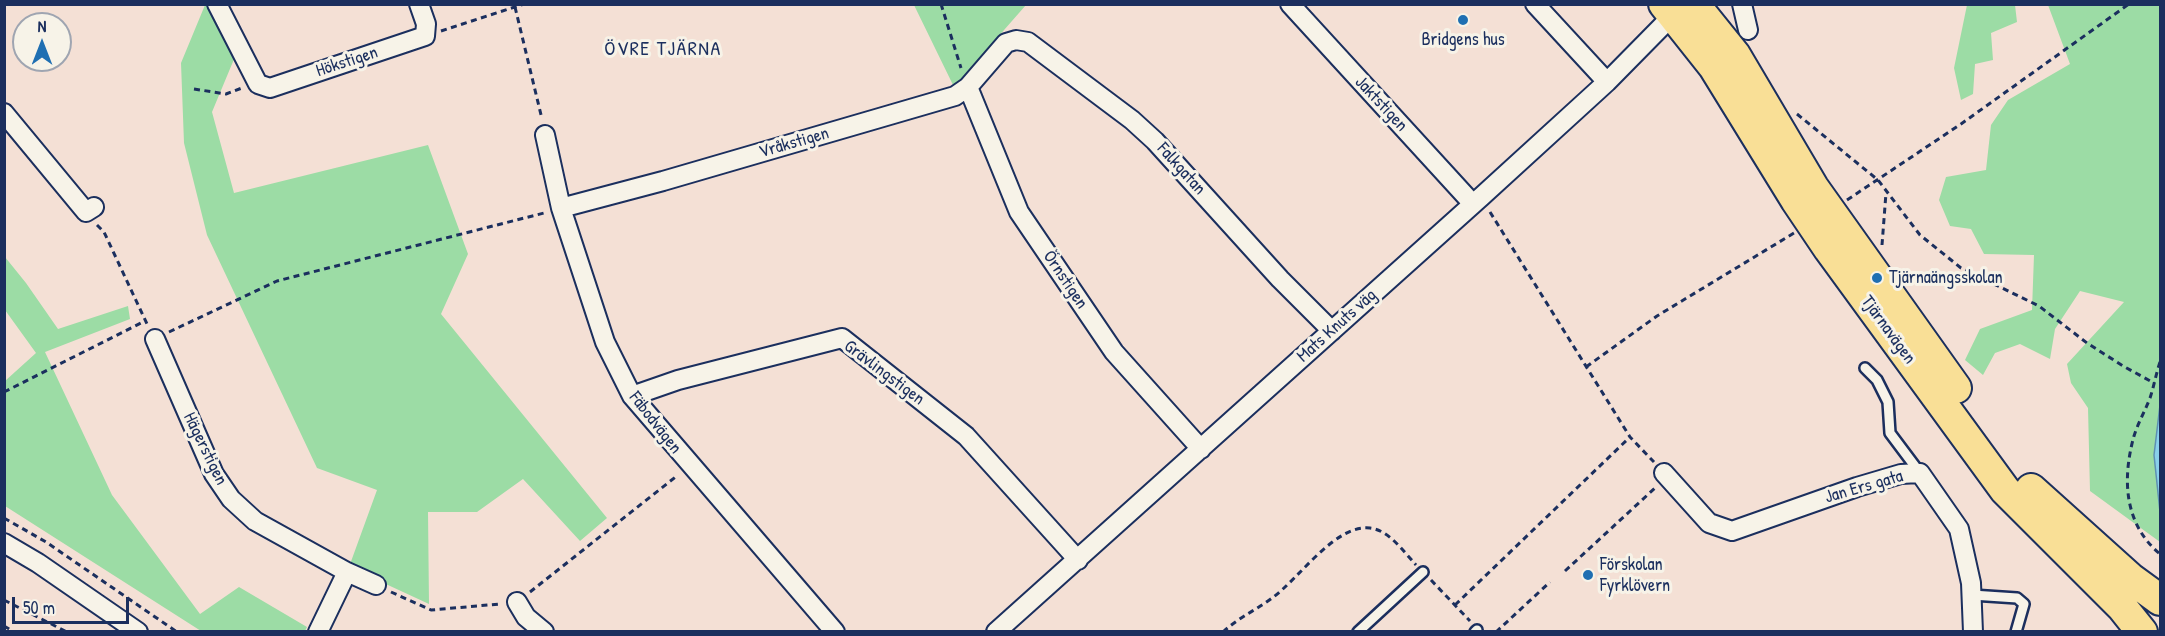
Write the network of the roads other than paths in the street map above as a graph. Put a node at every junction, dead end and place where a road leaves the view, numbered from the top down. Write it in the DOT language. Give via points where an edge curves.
graph roads {
  1 [pos="218,4"];
  2 [pos="419,4"];
  3 [pos="1290,4"];
  4 [pos="1535,4"];
  5 [pos="1742,4"];
  6 [pos="1677,8"];
  7 [pos="1748,30"];
  8 [pos="1006,43"];
  9 [pos="1607,81"];
  10 [pos="968,87"];
  11 [pos="4,113"];
  12 [pos="546,135"];
  13 [pos="1477,201"];
  14 [pos="561,208"];
  15 [pos="90,210"];
  16 [pos="1332,331"];
  17 [pos="155,339"];
  18 [pos="1865,368"];
  19 [pos="632,396"];
  20 [pos="1201,449"];
  21 [pos="1920,473"];
  22 [pos="1666,475"];
  23 [pos="4,543"];
  24 [pos="1078,560"];
  25 [pos="347,572"];
  26 [pos="1423,572"];
  27 [pos="376,585"];
  28 [pos="1972,595"];
  29 [pos="2160,600"];
  30 [pos="516,602"];
  31 [pos="138,632"];
  32 [pos="318,632"];
  33 [pos="544,632"];
  34 [pos="835,632"];
  35 [pos="996,632"];
  36 [pos="1358,632"];
  37 [pos="1973,632"];
  38 [pos="2016,632"];
  39 [pos="2142,632"];
  1 -- 2 [label="street, Hökstigen" via="258,84 270,88 425,30"];
  3 -- 13 [label="street, Jaktstigen"];
  4 -- 9 [label="street"];
  5 -- 7 [label="street"];
  6 -- 9 [label="street, Mats Knuts väg"];
  6 -- 29 [label="highway, Tjärnavägen" via="1735,55 1813,187 2027,486"];
  6 -- 39 [label="highway, Tjärnavägen" via="1829,249 2005,490"];
  8 -- 10 [label="street, Vråkstigen"];
  8 -- 16 [label="street, Falkgatan" via="1028,42 1132,120"];
  9 -- 13 [label="street, Mats Knuts väg"];
  10 -- 14 [label="street, Vråkstigen" via="955,96"];
  10 -- 20 [label="street, Örnstigen" via="1018,212 1114,352"];
  11 -- 15 [label="street"];
  12 -- 14 [label="street, Fäbodvägen"];
  13 -- 16 [label="street, Mats Knuts väg"];
  14 -- 19 [label="street, Fäbodvägen" via="605,342"];
  16 -- 20 [label="street, Mats Knuts väg"];
  17 -- 25 [label="street, Hägerstigen" via="214,474 231,499 255,521"];
  18 -- 21 [label="lane" via="1888,402 1890,433"];
  19 -- 24 [label="street, Grävlingstigen" via="678,380 842,338 966,436"];
  19 -- 34 [label="street, Fäbodvägen"];
  20 -- 24 [label="street, Mats Knuts väg"];
  21 -- 22 [label="street, Jan Ers gata" via="1901,474 1857,487 1732,531 1709,523"];
  21 -- 28 [label="street, Jan Ers gata" via="1959,529"];
  23 -- 31 [label="street"];
  24 -- 35 [label="street, Mats Knuts väg"];
  25 -- 27 [label="street, Hägerstigen"];
  25 -- 32 [label="street"];
  26 -- 36 [label="lane"];
  28 -- 37 [label="street, Jan Ers gata"];
  28 -- 38 [label="lane" via="2017,598 2024,604"];
  30 -- 33 [label="street"];
}
